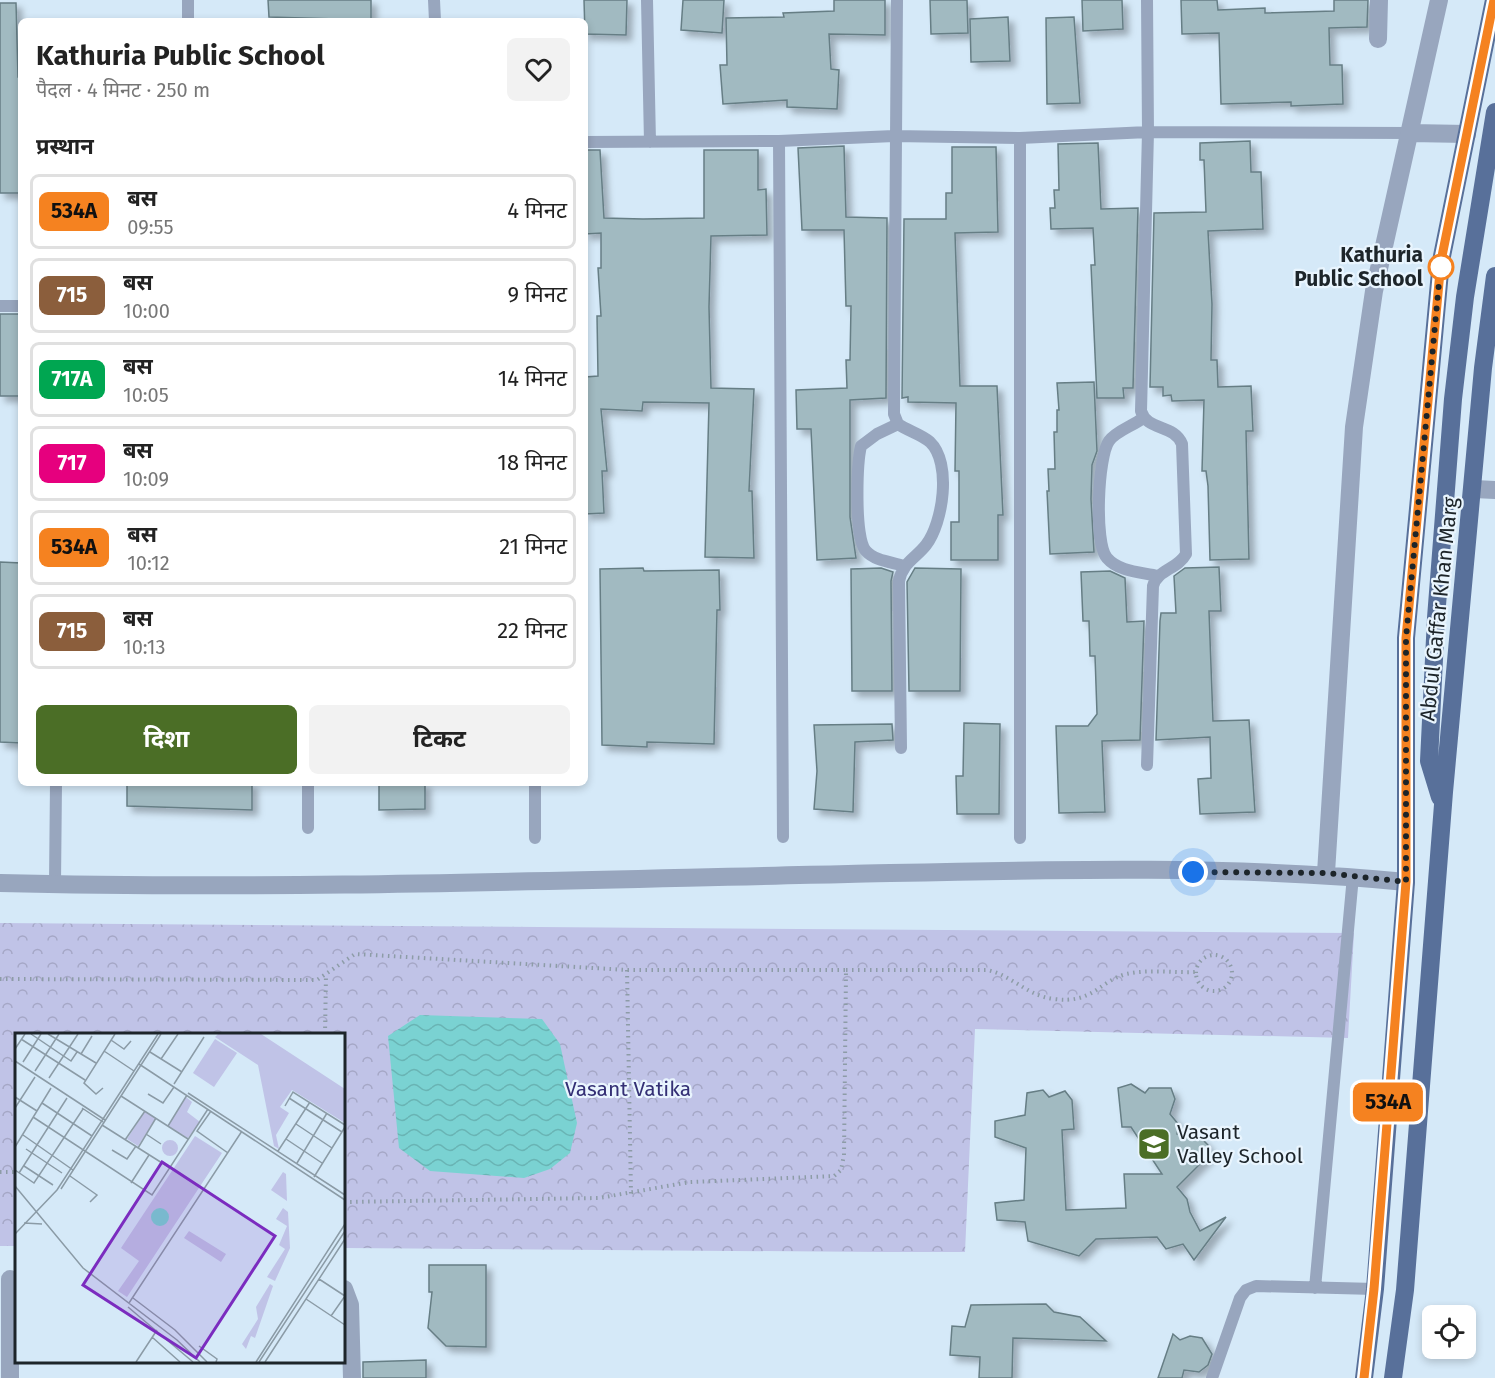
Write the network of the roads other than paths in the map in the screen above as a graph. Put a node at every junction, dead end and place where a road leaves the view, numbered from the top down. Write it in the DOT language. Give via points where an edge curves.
graph roads {
  1 [pos="188,0"];
  2 [pos="434,0"];
  3 [pos="647,0"];
  4 [pos="897,0"];
  5 [pos="1147,0"];
  6 [pos="1379,0"];
  7 [pos="1439,0"];
  8 [pos="1494,0"];
  9 [pos="188,18"];
  10 [pos="435,18"];
  11 [pos="1378,39"];
  12 [pos="1495,112"];
  13 [pos="1148,132"];
  14 [pos="1410,133"];
  15 [pos="1467,134"];
  16 [pos="894,136"];
  17 [pos="1020,138"];
  18 [pos="650,141"];
  19 [pos="779,141"];
  20 [pos="588,142"];
  21 [pos="1495,276"];
  22 [pos="0,306"];
  23 [pos="18,306"];
  24 [pos="1143,418"];
  25 [pos="897,424"];
  26 [pos="1474,489"];
  27 [pos="1495,490"];
  28 [pos="904,566"];
  29 [pos="1158,576"];
  30 [pos="901,748"];
  31 [pos="1147,765"];
  32 [pos="56,786"];
  33 [pos="308,786"];
  34 [pos="535,786"];
  35 [pos="1443,806"];
  36 [pos="308,828"];
  37 [pos="783,837"];
  38 [pos="535,838"];
  39 [pos="1020,838"];
  40 [pos="1326,873"];
  41 [pos="1353,876"];
  42 [pos="1406,882"];
  43 [pos="0,883"];
  44 [pos="55,884"];
  45 [pos="9,1279"];
  46 [pos="1315,1288"];
  47 [pos="1374,1289"];
  48 [pos="345,1292"];
  49 [pos="10,1378"];
  50 [pos="352,1378"];
  51 [pos="1212,1378"];
  52 [pos="1364,1378"];
  53 [pos="1394,1378"];
  1 -- 9 [label="lane"];
  2 -- 10 [label="lane"];
  3 -- 18 [label="lane"];
  4 -- 16 [label="lane"];
  5 -- 13 [label="lane"];
  6 -- 11 [label="street"];
  7 -- 14 [label="street"];
  8 -- 15 [label="main road"];
  12 -- 35 [label="main road" via="1453,399 1429,760"];
  13 -- 14 [label="lane"];
  13 -- 17 [label="lane"];
  13 -- 24 [label="lane"];
  14 -- 15 [label="street"];
  14 -- 40 [label="street" via="1374,291 1354,427"];
  15 -- 42 [label="main road" via="1441,261 1406,638"];
  16 -- 17 [label="lane"];
  16 -- 19 [label="lane"];
  16 -- 25 [label="lane"];
  17 -- 39 [label="lane"];
  18 -- 19 [label="lane"];
  18 -- 20 [label="lane"];
  19 -- 37 [label="lane"];
  21 -- 26 [label="main road, Abdul Gaffar Khan Marg"];
  22 -- 23 [label="lane"];
  24 -- 29 [label="lane" via="1175,433 1182,444 1186,554 1179,564"];
  24 -- 29 [label="lane" via="1107,443 1098,511 1099,539 1105,555 1116,566"];
  25 -- 28 [label="lane" via="931,443 942,468 944,487 934,532"];
  25 -- 28 [label="lane" via="861,446 858,526 865,551"];
  26 -- 27 [label="street"];
  26 -- 35 [label="main road, Abdul Gaffar Khan Marg"];
  28 -- 30 [label="lane" via="899,581"];
  29 -- 31 [label="lane" via="1153,586"];
  32 -- 44 [label="lane"];
  33 -- 36 [label="lane"];
  34 -- 38 [label="lane"];
  35 -- 53 [label="main road, Abdul Gaffar Khan Marg"];
  40 -- 41 [label="street"];
  40 -- 44 [label="street" via="1014,871 537,882"];
  41 -- 42 [label="street"];
  41 -- 46 [label="lane"];
  42 -- 47 [label="main road"];
  43 -- 44 [label="street"];
  45 -- 49 [label="street"];
  46 -- 47 [label="lane"];
  46 -- 51 [label="lane" via="1256,1286 1246,1290 1239,1298"];
  47 -- 52 [label="main road"];
  48 -- 50 [label="street" via="350,1305"];
}
